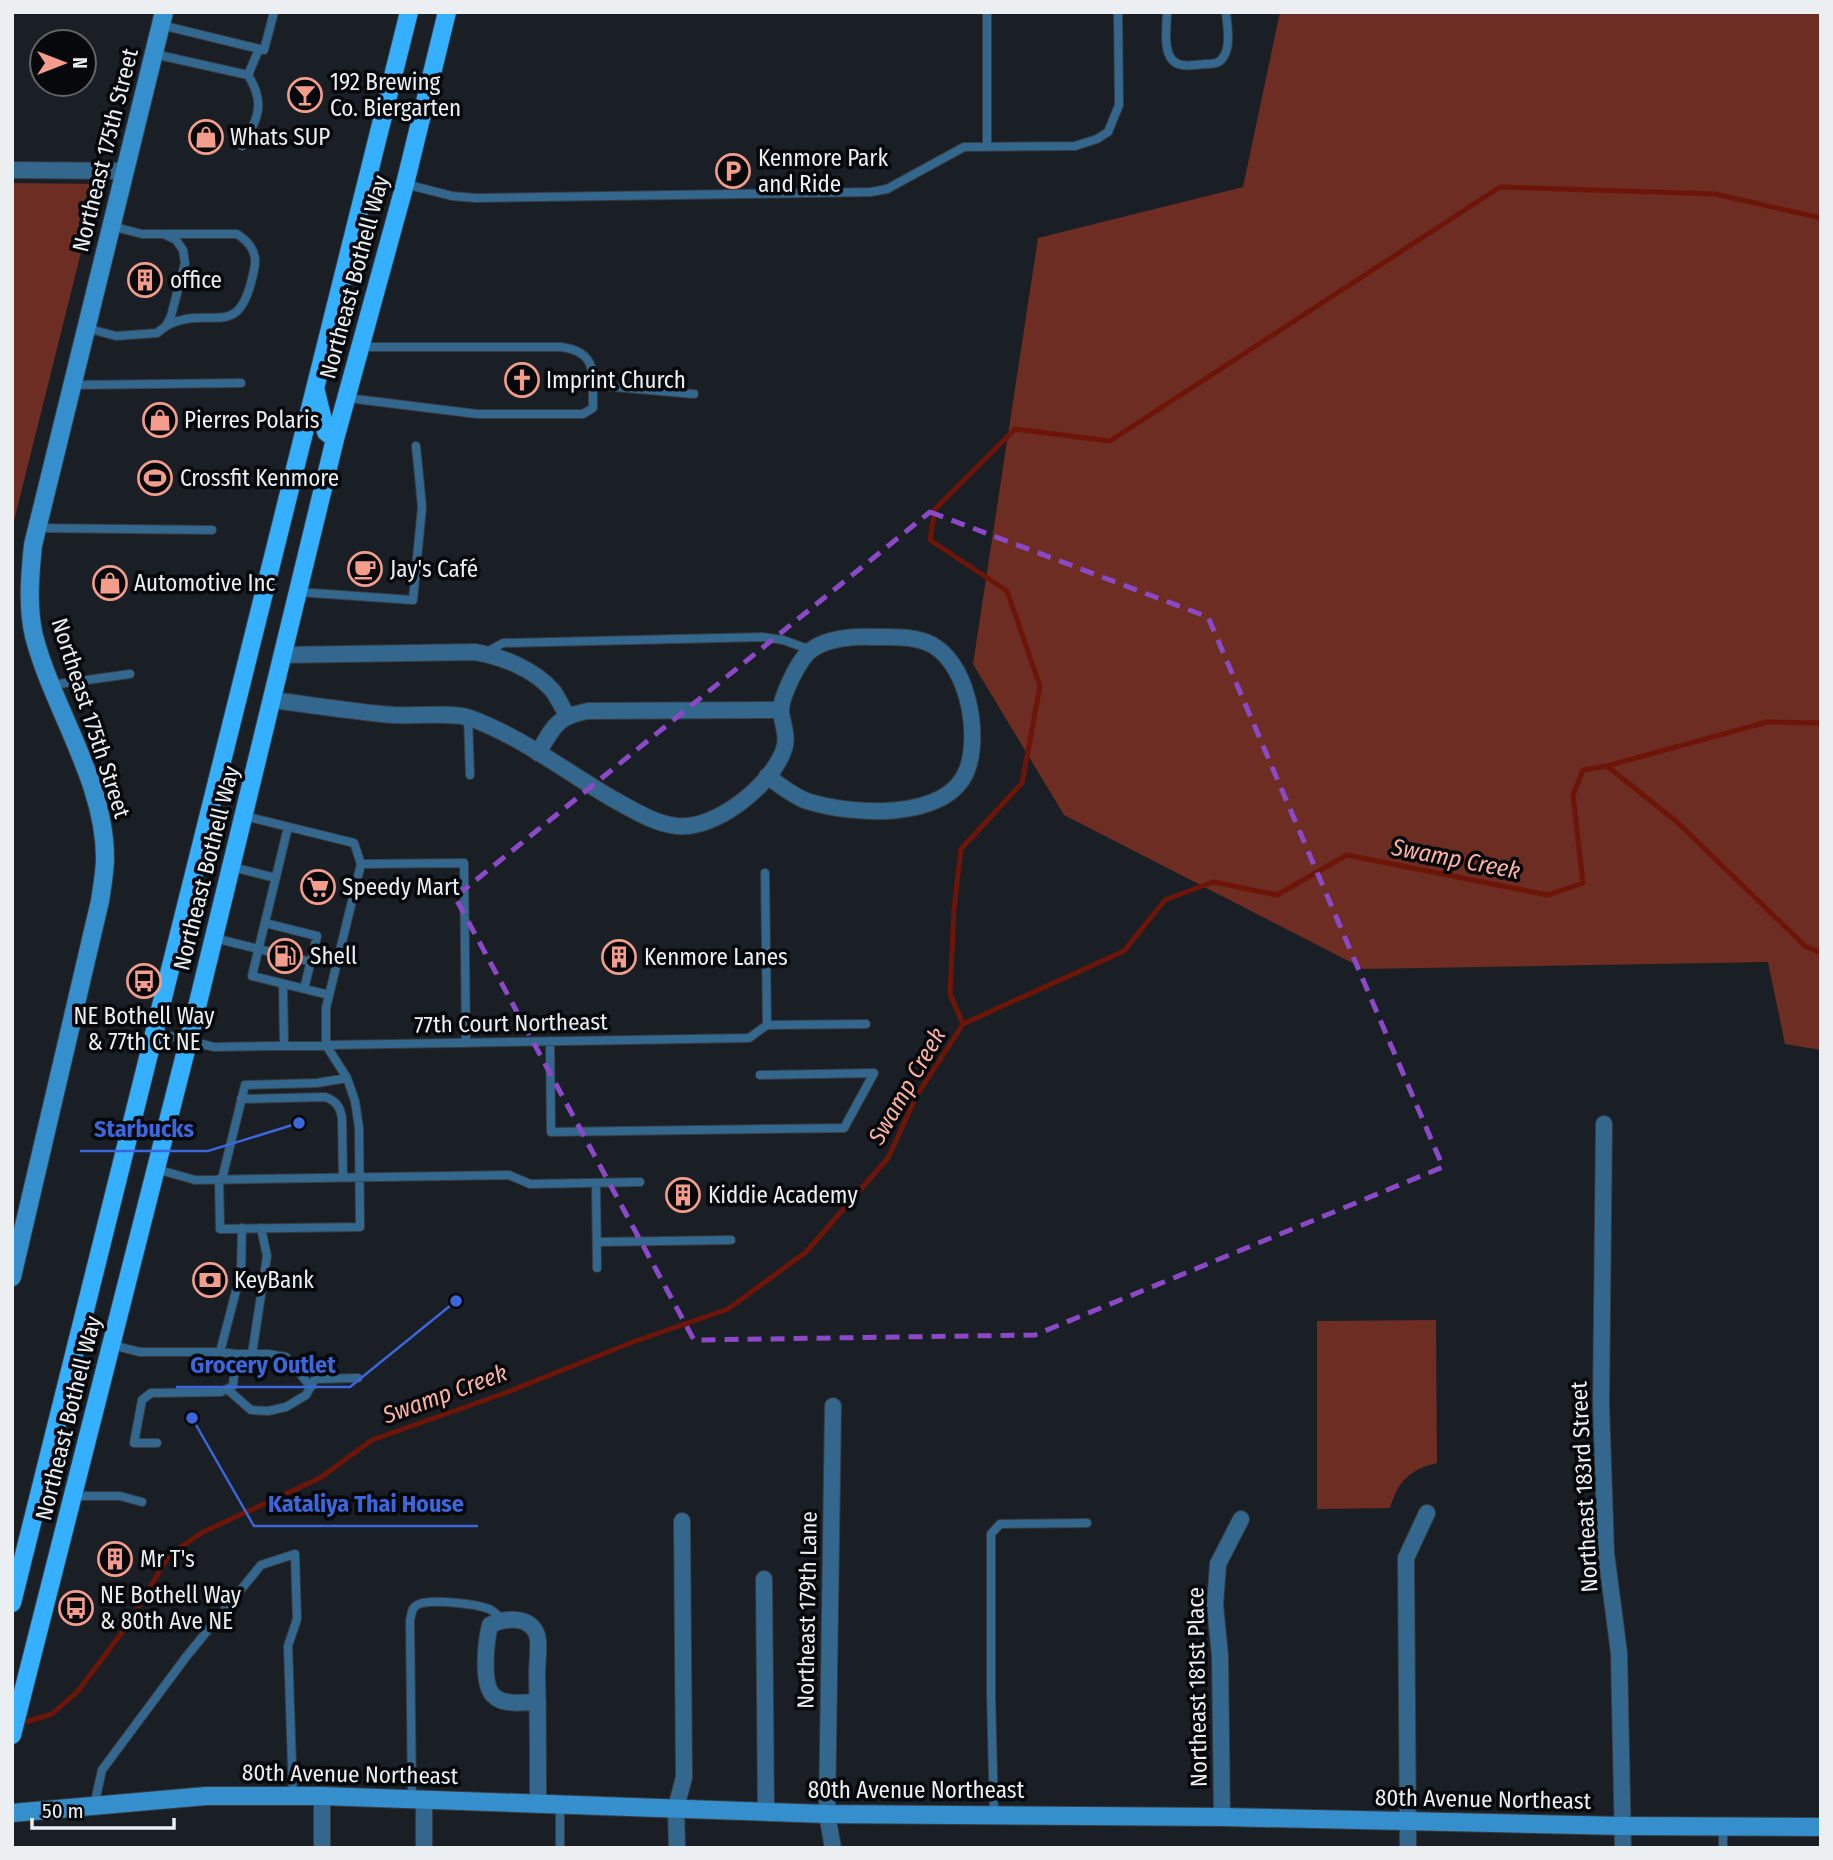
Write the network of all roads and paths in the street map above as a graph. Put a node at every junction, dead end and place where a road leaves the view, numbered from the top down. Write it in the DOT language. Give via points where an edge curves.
graph roads {
  1 [pos="274,12"];
  2 [pos="410,12"];
  3 [pos="447,12"];
  4 [pos="987,12"];
  5 [pos="1118,12"];
  6 [pos="1167,12"];
  7 [pos="1226,12"];
  8 [pos="163,19"];
  9 [pos="259,48"];
  10 [pos="154,54"];
  11 [pos="248,75"];
  12 [pos="242,146"];
  13 [pos="987,147"];
  14 [pos="12,170"];
  15 [pos="125,171"];
  16 [pos="405,184"];
  17 [pos="111,226"];
  18 [pos="164,234"];
  19 [pos="166,326"];
  20 [pos="86,328"];
  21 [pos="361,347"];
  22 [pos="241,383"];
  23 [pos="72,385"];
  24 [pos="592,385"];
  25 [pos="315,389"];
  26 [pos="694,394"];
  27 [pos="347,398"];
  28 [pos="335,439"];
  29 [pos="416,446"];
  30 [pos="37,528"];
  31 [pos="212,530"];
  32 [pos="298,592"];
  33 [pos="811,650"];
  34 [pos="485,653"];
  35 [pos="283,654"];
  36 [pos="130,674"];
  37 [pos="51,685"];
  38 [pos="272,701"];
  39 [pos="781,710"];
  40 [pos="567,715"];
  41 [pos="468,718"];
  42 [pos="538,753"];
  43 [pos="470,775"];
  44 [pos="768,776"];
  45 [pos="244,816"];
  46 [pos="288,827"];
  47 [pos="361,864"];
  48 [pos="232,867"];
  49 [pos="765,873"];
  50 [pos="276,878"];
  51 [pos="265,923"];
  52 [pos="214,939"];
  53 [pos="258,949"];
  54 [pos="275,953"];
  55 [pos="296,958"];
  56 [pos="311,962"];
  57 [pos="283,984"];
  58 [pos="304,989"];
  59 [pos="329,995"];
  60 [pos="866,1024"];
  61 [pos="767,1025"];
  62 [pos="154,1032"];
  63 [pos="189,1040"];
  64 [pos="550,1041"];
  65 [pos="466,1043"];
  66 [pos="284,1045"];
  67 [pos="326,1045"];
  68 [pos="760,1075"];
  69 [pos="347,1078"];
  70 [pos="241,1099"];
  71 [pos="1604,1124"];
  72 [pos="156,1170"];
  73 [pos="343,1177"];
  74 [pos="360,1177"];
  75 [pos="220,1179"];
  76 [pos="640,1182"];
  77 [pos="596,1183"];
  78 [pos="242,1228"];
  79 [pos="261,1228"];
  80 [pos="731,1240"];
  81 [pos="597,1242"];
  82 [pos="597,1268"];
  83 [pos="241,1272"];
  84 [pos="12,1277"];
  85 [pos="236,1291"];
  86 [pos="112,1345"];
  87 [pos="220,1352"];
  88 [pos="236,1354"];
  89 [pos="252,1354"];
  90 [pos="358,1378"];
  91 [pos="311,1387"];
  92 [pos="227,1389"];
  93 [pos="833,1406"];
  94 [pos="157,1443"];
  95 [pos="74,1496"];
  96 [pos="142,1502"];
  97 [pos="1427,1513"];
  98 [pos="1241,1519"];
  99 [pos="682,1521"];
  100 [pos="1087,1523"];
  101 [pos="764,1579"];
  102 [pos="12,1603"];
  103 [pos="502,1619"];
  104 [pos="538,1702"];
  105 [pos="12,1735"];
  106 [pos="293,1796"];
  107 [pos="322,1796"];
  108 [pos="418,1800"];
  109 [pos="538,1804"];
  110 [pos="560,1804"];
  111 [pos="94,1806"];
  112 [pos="676,1808"];
  113 [pos="766,1812"];
  114 [pos="12,1813"];
  115 [pos="827,1814"];
  116 [pos="994,1815"];
  117 [pos="1222,1817"];
  118 [pos="1408,1821"];
  119 [pos="1622,1826"];
  120 [pos="1723,1827"];
  121 [pos="1821,1827"];
  122 [pos="323,1848"];
  123 [pos="424,1848"];
  124 [pos="560,1848"];
  125 [pos="677,1848"];
  126 [pos="833,1848"];
  127 [pos="1408,1848"];
  128 [pos="1623,1848"];
  129 [pos="1723,1848"];
  1 -- 9 [label="lane" via="264,50"];
  2 -- 25 [label="main road, Northeast Bothell Way"];
  3 -- 16 [label="main road, Northeast Bothell Way"];
  4 -- 13 [label="lane"];
  5 -- 13 [label="lane" via="1119,105 1108,131 1075,146"];
  6 -- 7 [label="lane" via="1167,46 1172,60 1181,65 1222,60 1227,43"];
  8 -- 9 [label="lane"];
  8 -- 10 [label="main road, Northeast 175th Street"];
  9 -- 11 [label="lane"];
  10 -- 11 [label="lane"];
  10 -- 15 [label="main road, Northeast 175th Street"];
  11 -- 12 [label="lane" via="259,93 256,122"];
  13 -- 16 [label="lane" via="964,147 871,192 476,198"];
  14 -- 15 [label="street"];
  15 -- 17 [label="main road, Northeast 175th Street"];
  16 -- 21 [label="main road, Northeast Bothell Way"];
  17 -- 18 [label="lane"];
  17 -- 20 [label="main road, Northeast 175th Street"];
  18 -- 19 [label="lane" via="176,240 185,263"];
  18 -- 19 [label="lane" via="237,234 256,258 245,304 234,315 184,319"];
  19 -- 20 [label="lane" via="148,335 116,336"];
  20 -- 23 [label="main road, Northeast 175th Street"];
  21 -- 24 [label="lane" via="574,349 592,364"];
  21 -- 27 [label="main road, Northeast Bothell Way"];
  22 -- 23 [label="lane"];
  23 -- 30 [label="main road, Northeast 175th Street"];
  24 -- 26 [label="lane"];
  24 -- 27 [label="lane" via="593,408 583,414 477,414"];
  25 -- 28 [label="main road" via="326,432"];
  25 -- 62 [label="main road, Northeast Bothell Way"];
  27 -- 28 [label="main road, Northeast Bothell Way"];
  28 -- 32 [label="main road, Northeast Bothell Way"];
  29 -- 32 [label="lane" via="422,507 413,600"];
  30 -- 31 [label="lane"];
  30 -- 37 [label="main road, Northeast 175th Street" via="29,591 34,634"];
  32 -- 35 [label="main road, Northeast Bothell Way"];
  33 -- 34 [label="lane" via="762,637 503,643"];
  33 -- 39 [label="street" via="797,667"];
  33 -- 44 [label="street" via="830,641 862,636 927,642 950,658 966,692 971,761 962,782 943,797 913,809 833,809 803,800"];
  34 -- 35 [label="street"];
  34 -- 40 [label="street" via="532,674 552,690"];
  35 -- 38 [label="main road, Northeast Bothell Way"];
  36 -- 37 [label="lane"];
  37 -- 84 [label="main road, Northeast 175th Street" via="92,789 105,859 100,901"];
  38 -- 41 [label="street" via="392,715"];
  38 -- 45 [label="main road, Northeast Bothell Way"];
  39 -- 40 [label="street" via="588,711"];
  39 -- 44 [label="street" via="786,731 783,752"];
  40 -- 42 [label="street" via="554,726"];
  41 -- 42 [label="street" via="506,733"];
  41 -- 43 [label="lane"];
  42 -- 44 [label="street" via="632,810 680,827 701,825 725,814"];
  45 -- 46 [label="lane"];
  45 -- 48 [label="main road, Northeast Bothell Way"];
  46 -- 47 [label="lane" via="354,843"];
  46 -- 50 [label="lane"];
  47 -- 59 [label="lane"];
  47 -- 65 [label="lane" via="464,863"];
  48 -- 50 [label="lane"];
  48 -- 52 [label="main road, Northeast Bothell Way"];
  49 -- 61 [label="lane"];
  50 -- 51 [label="lane"];
  51 -- 53 [label="lane"];
  51 -- 56 [label="lane" via="317,936"];
  52 -- 53 [label="lane"];
  52 -- 63 [label="main road, Northeast Bothell Way"];
  53 -- 54 [label="lane"];
  53 -- 57 [label="lane" via="252,976"];
  55 -- 56 [label="lane"];
  56 -- 58 [label="lane"];
  57 -- 58 [label="lane"];
  57 -- 66 [label="lane"];
  58 -- 59 [label="lane"];
  59 -- 67 [label="lane"];
  60 -- 61 [label="lane, 77th Court Northeast"];
  61 -- 64 [label="lane, 77th Court Northeast" via="748,1038"];
  62 -- 63 [label="lane, 77th Court Northeast"];
  62 -- 102 [label="main road, Northeast Bothell Way"];
  63 -- 66 [label="lane, 77th Court Northeast" via="214,1046"];
  63 -- 72 [label="main road, Northeast Bothell Way"];
  64 -- 65 [label="lane, 77th Court Northeast"];
  64 -- 68 [label="lane" via="551,1132 844,1128 874,1073"];
  65 -- 67 [label="lane, 77th Court Northeast"];
  66 -- 67 [label="lane, 77th Court Northeast"];
  67 -- 69 [label="lane"];
  69 -- 70 [label="lane" via="244,1085"];
  69 -- 74 [label="lane" via="359,1128"];
  70 -- 73 [label="lane" via="332,1100 341,1110"];
  70 -- 75 [label="lane"];
  71 -- 119 [label="street, Northeast 183rd Street" via="1601,1404 1606,1553 1619,1653"];
  72 -- 75 [label="lane" via="195,1180"];
  72 -- 86 [label="main road, Northeast Bothell Way"];
  73 -- 74 [label="lane"];
  73 -- 75 [label="lane"];
  74 -- 77 [label="lane" via="509,1175 530,1184"];
  74 -- 79 [label="lane" via="360,1227"];
  75 -- 78 [label="lane" via="220,1229"];
  76 -- 77 [label="lane"];
  77 -- 81 [label="lane"];
  78 -- 79 [label="lane"];
  78 -- 83 [label="lane"];
  79 -- 89 [label="lane" via="267,1256"];
  80 -- 81 [label="lane"];
  81 -- 82 [label="lane"];
  85 -- 87 [label="lane"];
  86 -- 87 [label="lane" via="140,1352"];
  86 -- 95 [label="main road, Northeast Bothell Way"];
  87 -- 88 [label="lane"];
  88 -- 89 [label="lane"];
  88 -- 92 [label="lane" via="233,1386"];
  89 -- 91 [label="lane" via="286,1357"];
  90 -- 91 [label="lane" via="316,1379"];
  91 -- 92 [label="lane" via="286,1407 268,1411 251,1410"];
  92 -- 94 [label="lane" via="152,1393 142,1400 134,1443"];
  93 -- 115 [label="street, Northeast 179th Lane"];
  95 -- 96 [label="lane" via="120,1496"];
  95 -- 105 [label="main road, Northeast Bothell Way"];
  97 -- 118 [label="street" via="1406,1558"];
  98 -- 117 [label="street, Northeast 181st Place" via="1218,1564 1215,1605"];
  99 -- 112 [label="street" via="684,1777"];
  100 -- 116 [label="lane" via="1000,1524 991,1534"];
  101 -- 113 [label="street"];
  103 -- 104 [label="street" via="528,1624 537,1635"];
  103 -- 104 [label="street" via="490,1625 486,1641 487,1685 494,1697 505,1702"];
  103 -- 108 [label="lane" via="493,1610 455,1603 428,1602 413,1609"];
  104 -- 109 [label="street"];
  106 -- 107 [label="main road, 80th Avenue Northeast"];
  106 -- 111 [label="main road, 80th Avenue Northeast" via="185,1797"];
  106 -- 111 [label="lane" via="288,1646 297,1619 295,1553 261,1565 186,1657 102,1770"];
  107 -- 108 [label="main road, 80th Avenue Northeast"];
  107 -- 122 [label="street"];
  108 -- 109 [label="main road, 80th Avenue Northeast"];
  108 -- 123 [label="street"];
  109 -- 110 [label="main road, 80th Avenue Northeast"];
  110 -- 112 [label="main road, 80th Avenue Northeast"];
  110 -- 124 [label="lane"];
  111 -- 114 [label="main road, 80th Avenue Northeast"];
  112 -- 113 [label="main road, 80th Avenue Northeast"];
  112 -- 125 [label="street"];
  113 -- 115 [label="main road, 80th Avenue Northeast"];
  115 -- 116 [label="main road, 80th Avenue Northeast"];
  115 -- 126 [label="street, Northeast 179th Lane"];
  116 -- 117 [label="main road, 80th Avenue Northeast"];
  117 -- 118 [label="main road, 80th Avenue Northeast"];
  118 -- 119 [label="main road, 80th Avenue Northeast"];
  118 -- 127 [label="street"];
  119 -- 120 [label="main road, 80th Avenue Northeast"];
  119 -- 128 [label="street, Northeast 183rd Street"];
  120 -- 121 [label="main road, 80th Avenue Northeast"];
  120 -- 129 [label="lane"];
}
